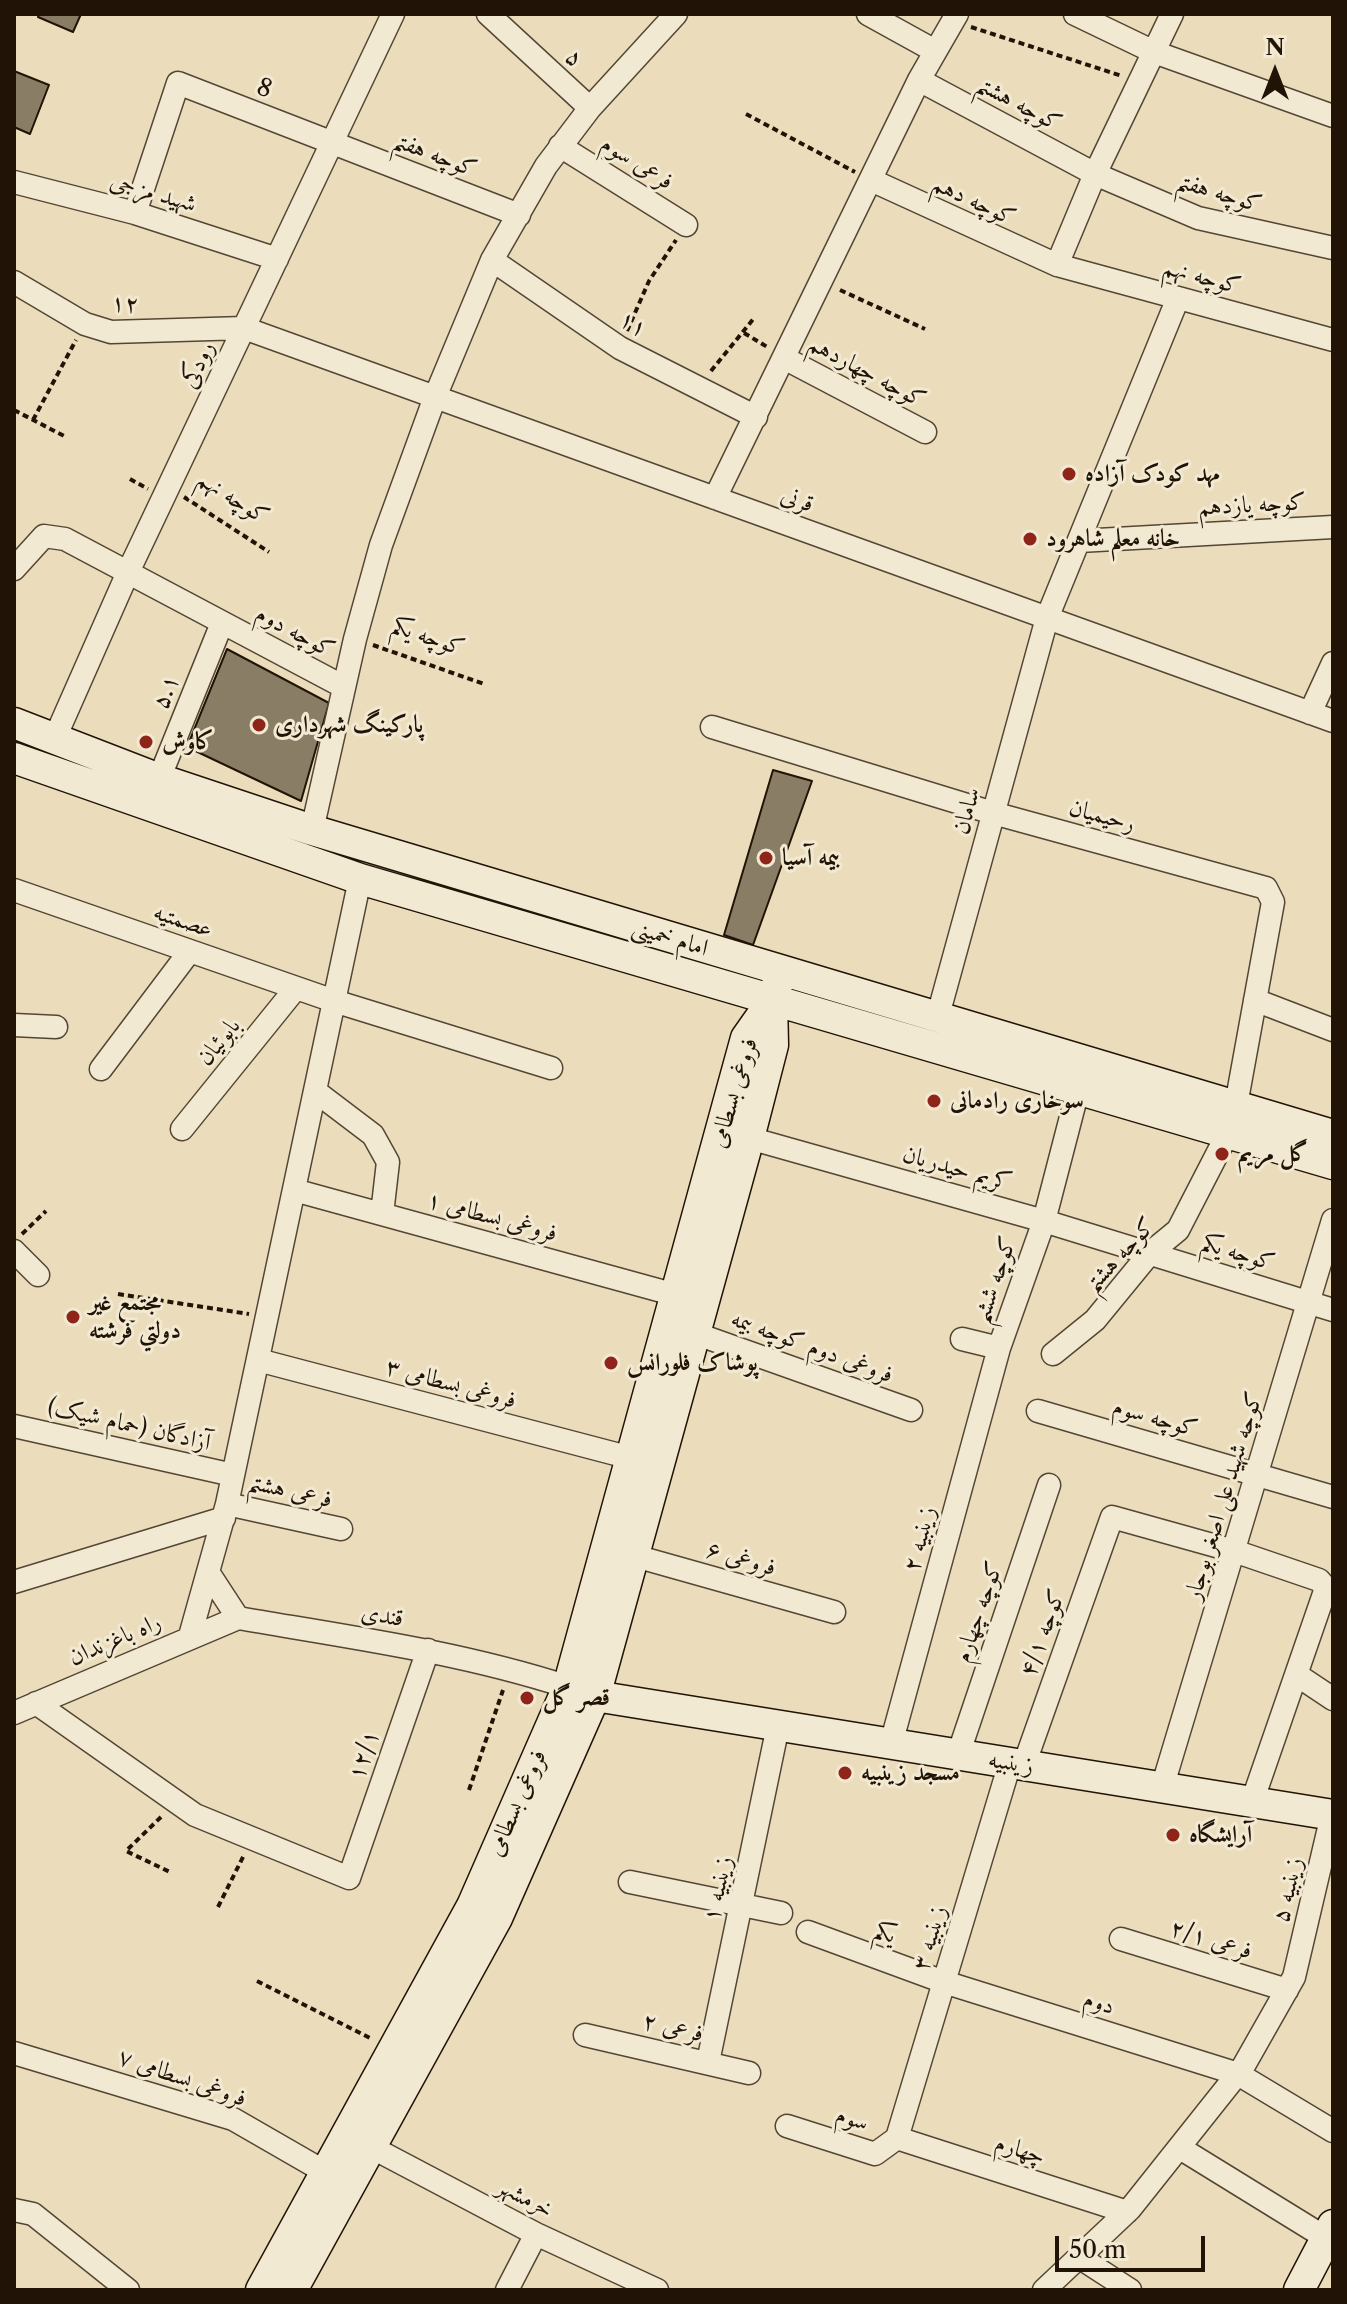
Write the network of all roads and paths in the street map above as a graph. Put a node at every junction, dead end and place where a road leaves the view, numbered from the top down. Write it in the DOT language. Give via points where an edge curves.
graph roads {
  1 [pos="393,14"];
  2 [pos="488,14"];
  3 [pos="676,14"];
  4 [pos="868,14"];
  5 [pos="1075,14"];
  6 [pos="1172,14"];
  7 [pos="955,17"];
  8 [pos="935,51"];
  9 [pos="1154,52"];
  10 [pos="919,80"];
  11 [pos="1140,82"];
  12 [pos="590,108"];
  13 [pos="746,114"];
  14 [pos="1333,116"];
  15 [pos="331,144"];
  16 [pos="560,146"];
  17 [pos="1095,174"];
  18 [pos="871,180"];
  19 [pos="14,182"];
  20 [pos="135,213"];
  21 [pos="519,215"];
  22 [pos="686,225"];
  23 [pos="1333,248"];
  24 [pos="277,259"];
  25 [pos="492,260"];
  26 [pos="1057,265"];
  27 [pos="14,282"];
  28 [pos="822,282"];
  29 [pos="1178,298"];
  30 [pos="755,317"];
  31 [pos="85,324"];
  32 [pos="244,328"];
  33 [pos="925,329"];
  34 [pos="1333,340"];
  35 [pos="620,348"];
  36 [pos="784,358"];
  37 [pos="695,389"];
  38 [pos="435,397"];
  39 [pos="14,410"];
  40 [pos="756,417"];
  41 [pos="33,420"];
  42 [pos="925,432"];
  43 [pos="64,436"];
  44 [pos="169,487"];
  45 [pos="715,498"];
  46 [pos="1333,527"];
  47 [pos="1079,541"];
  48 [pos="269,552"];
  49 [pos="14,569"];
  50 [pos="129,570"];
  51 [pos="1047,618"];
  52 [pos="222,623"];
  53 [pos="355,639"];
  54 [pos="1333,663"];
  55 [pos="484,684"];
  56 [pos="344,687"];
  57 [pos="1310,713"];
  58 [pos="1333,721"];
  59 [pos="14,723"];
  60 [pos="712,727"];
  61 [pos="54,740"];
  62 [pos="14,758"];
  63 [pos="159,779"];
  64 [pos="993,813"];
  65 [pos="312,830"];
  66 [pos="360,879"];
  67 [pos="14,890"];
  68 [pos="190,951"];
  69 [pos="781,972"];
  70 [pos="296,988"];
  71 [pos="1255,1000"];
  72 [pos="334,1001"];
  73 [pos="772,1001"];
  74 [pos="937,1019"];
  75 [pos="14,1025"];
  76 [pos="56,1027"];
  77 [pos="1333,1030"];
  78 [pos="551,1068"];
  79 [pos="101,1069"];
  80 [pos="1078,1090"];
  81 [pos="315,1091"];
  82 [pos="1232,1119"];
  83 [pos="182,1129"];
  84 [pos="1333,1135"];
  85 [pos="749,1138"];
  86 [pos="1333,1164"];
  87 [pos="294,1190"];
  88 [pos="46,1211"];
  89 [pos="382,1214"];
  90 [pos="1333,1220"];
  91 [pos="1044,1221"];
  92 [pos="14,1241"];
  93 [pos="14,1251"];
  94 [pos="1150,1253"];
  95 [pos="38,1275"];
  96 [pos="118,1294"];
  97 [pos="676,1295"];
  98 [pos="1310,1303"];
  99 [pos="1333,1310"];
  100 [pos="267,1317"];
  101 [pos="694,1333"];
  102 [pos="962,1339"];
  103 [pos="999,1348"];
  104 [pos="1053,1354"];
  105 [pos="258,1360"];
  106 [pos="911,1410"];
  107 [pos="1038,1411"];
  108 [pos="14,1426"];
  109 [pos="631,1458"];
  110 [pos="233,1475"];
  111 [pos="1258,1475"];
  112 [pos="1049,1485"];
  113 [pos="1333,1497"];
  114 [pos="226,1511"];
  115 [pos="341,1529"];
  116 [pos="1234,1551"];
  117 [pos="635,1556"];
  118 [pos="208,1572"];
  119 [pos="14,1582"];
  120 [pos="834,1612"];
  121 [pos="238,1618"];
  122 [pos="190,1636"];
  123 [pos="428,1650"];
  124 [pos="510,1668"];
  125 [pos="1297,1675"];
  126 [pos="581,1692"];
  127 [pos="1333,1699"];
  128 [pos="36,1703"];
  129 [pos="14,1713"];
  130 [pos="778,1726"];
  131 [pos="891,1744"];
  132 [pos="958,1755"];
  133 [pos="1017,1764"];
  134 [pos="1162,1788"];
  135 [pos="469,1790"];
  136 [pos="177,1802"];
  137 [pos="1252,1802"];
  138 [pos="1332,1815"];
  139 [pos="252,1838"];
  140 [pos="170,1872"];
  141 [pos="630,1882"];
  142 [pos="742,1902"];
  143 [pos="218,1907"];
  144 [pos="781,1913"];
  145 [pos="808,1932"];
  146 [pos="1121,1939"];
  147 [pos="257,1981"];
  148 [pos="944,1982"];
  149 [pos="1291,1984"];
  150 [pos="585,2035"];
  151 [pos="392,2049"];
  152 [pos="14,2053"];
  153 [pos="708,2062"];
  154 [pos="749,2073"];
  155 [pos="1238,2074"];
  156 [pos="787,2126"];
  157 [pos="1333,2131"];
  158 [pos="899,2133"];
  159 [pos="371,2147"];
  160 [pos="1180,2148"];
  161 [pos="325,2172"];
  162 [pos="14,2210"];
  163 [pos="1127,2212"];
  164 [pos="1330,2232"];
  165 [pos="536,2234"];
  166 [pos="1079,2257"];
  167 [pos="617,2269"];
  168 [pos="128,2290"];
  169 [pos="261,2290"];
  170 [pos="292,2290"];
  171 [pos="507,2290"];
  172 [pos="608,2290"];
  173 [pos="657,2290"];
  174 [pos="1044,2290"];
  175 [pos="1130,2290"];
  176 [pos="1299,2290"];
  1 -- 15 [label="street, رودکی"];
  2 -- 12 [label="street, ۵"];
  3 -- 12 [label="street"];
  4 -- 8 [label="street"];
  5 -- 9 [label="street"];
  6 -- 9 [label="street"];
  7 -- 8 [label="street"];
  7 -- 11 [label="path"];
  8 -- 10 [label="street"];
  9 -- 11 [label="street"];
  9 -- 14 [label="street"];
  10 -- 17 [label="street, کوچه هشتم"];
  10 -- 18 [label="street"];
  11 -- 17 [label="street"];
  12 -- 16 [label="street"];
  13 -- 18 [label="path"];
  15 -- 20 [label="street, 8" via="178,83"];
  15 -- 21 [label="street, کوچه هفتم"];
  15 -- 24 [label="street, رودکی"];
  16 -- 21 [label="street"];
  16 -- 22 [label="street, فرعی سوم"];
  17 -- 23 [label="street, کوچه هفتم" via="1198,218"];
  17 -- 26 [label="street"];
  18 -- 26 [label="street, کوچه دهم"];
  18 -- 28 [label="street"];
  19 -- 20 [label="street, شهید مزجی"];
  20 -- 24 [label="street, شهید مزجی"];
  21 -- 25 [label="street"];
  22 -- 35 [label="path" via="649,281"];
  24 -- 32 [label="street, رودکی"];
  25 -- 35 [label="street, ۱۱"];
  25 -- 38 [label="street"];
  26 -- 29 [label="street, کوچه نهم"];
  27 -- 31 [label="street, ۱۲"];
  28 -- 33 [label="path"];
  28 -- 36 [label="street"];
  29 -- 34 [label="street, کوچه نهم"];
  29 -- 47 [label="street, سامان"];
  30 -- 37 [label="path"];
  31 -- 32 [label="street, ۱۲" via="111,332"];
  31 -- 41 [label="path"];
  32 -- 38 [label="street, قرنی"];
  32 -- 44 [label="street, رودکی"];
  35 -- 37 [label="street, ۱۱"];
  36 -- 40 [label="street"];
  36 -- 42 [label="street, کوچه چهاردهم"];
  37 -- 40 [label="street, ۱۱"];
  38 -- 45 [label="street, قرنی"];
  38 -- 53 [label="street" via="381,545"];
  39 -- 41 [label="path"];
  40 -- 45 [label="street"];
  41 -- 43 [label="path"];
  44 -- 48 [label="path, کوچه نهم"];
  44 -- 50 [label="street, رودکی"];
  45 -- 51 [label="street, قرنی"];
  46 -- 47 [label="street, کوچه یازدهم"];
  47 -- 51 [label="street, سامان"];
  49 -- 50 [label="street" via="44,536 65,539"];
  50 -- 52 [label="street"];
  50 -- 61 [label="street, رودکی"];
  51 -- 57 [label="street, قرنی"];
  51 -- 64 [label="street, سامان"];
  52 -- 56 [label="street, کوچه دوم"];
  52 -- 63 [label="street, ۵.۱"];
  53 -- 55 [label="path, کوچه یکم"];
  53 -- 56 [label="street"];
  54 -- 57 [label="street"];
  56 -- 65 [label="street"];
  57 -- 58 [label="street, قرنی"];
  59 -- 61 [label="main road, امام خمینی"];
  60 -- 64 [label="street, رحیمیان"];
  61 -- 63 [label="main road, امام خمینی"];
  62 -- 66 [label="main road, امام خمینی"];
  63 -- 65 [label="main road, امام خمینی"];
  64 -- 71 [label="street, رحیمیان" via="1266,888 1273,902"];
  64 -- 74 [label="street, سامان"];
  65 -- 69 [label="main road, امام خمینی"];
  66 -- 72 [label="street"];
  66 -- 73 [label="main road, امام خمینی"];
  67 -- 68 [label="street, عصمتیه"];
  68 -- 70 [label="street, عصمتیه"];
  68 -- 79 [label="street"];
  69 -- 73 [label="main road"];
  69 -- 74 [label="main road, امام خمینی"];
  70 -- 72 [label="street, عصمتیه"];
  70 -- 83 [label="street, بابوئیان"];
  71 -- 77 [label="street"];
  71 -- 82 [label="street, رحیمیان"];
  72 -- 78 [label="street, عصمتیه"];
  72 -- 81 [label="street"];
  73 -- 80 [label="main road, امام خمینی"];
  73 -- 85 [label="main road, فروغی بسطامی" via="773,1045"];
  73 -- 97 [label="main road, فروغی بسطامی" via="746,1038"];
  74 -- 82 [label="main road, امام خمینی"];
  75 -- 76 [label="street"];
  80 -- 82 [label="main road, امام خمینی"];
  80 -- 91 [label="street, کوچه ششم"];
  81 -- 87 [label="street"];
  81 -- 89 [label="street" via="373,1135 388,1162"];
  82 -- 84 [label="main road, امام خمینی"];
  82 -- 86 [label="main road, امام خمینی"];
  82 -- 94 [label="street, کوچه هشتم" via="1178,1230"];
  85 -- 91 [label="street, کریم حیدریان"];
  85 -- 101 [label="main road, فروغی بسطامی"];
  87 -- 89 [label="street, فروغی بسطامی ۱"];
  87 -- 100 [label="street"];
  88 -- 92 [label="path"];
  89 -- 97 [label="street, فروغی بسطامی ۱"];
  90 -- 98 [label="street, کوچه شهید علی اصغر بوجار"];
  91 -- 94 [label="street, کریم حیدریان"];
  91 -- 103 [label="street, کوچه ششم"];
  93 -- 95 [label="street"];
  94 -- 98 [label="street, کوچه یکم"];
  94 -- 104 [label="street, کوچه هشتم" via="1095,1320"];
  96 -- 100 [label="path"];
  97 -- 109 [label="main road, فروغی بسطامی"];
  98 -- 99 [label="street"];
  98 -- 111 [label="street, کوچه شهید علی اصغر بوجار"];
  100 -- 105 [label="street"];
  101 -- 106 [label="street, فروغی دوم کوچه بیمه"];
  101 -- 117 [label="main road, فروغی بسطامی"];
  102 -- 103 [label="street"];
  103 -- 131 [label="street, زینبیه ۲"];
  105 -- 109 [label="street, فروغی بسطامی ۳"];
  105 -- 110 [label="street"];
  107 -- 111 [label="street, کوچه سوم"];
  108 -- 110 [label="street, آزادگان (حمام شیک)"];
  109 -- 126 [label="main road, فروغی بسطامی"];
  110 -- 114 [label="street"];
  111 -- 113 [label="street"];
  111 -- 116 [label="street, کوچه شهید علی اصغر بوجار"];
  112 -- 132 [label="street, کوچه چهارم"];
  114 -- 115 [label="street, فرعی هشتم"];
  114 -- 118 [label="street"];
  114 -- 119 [label="street"];
  116 -- 125 [label="street" via="1319,1580 1326,1588"];
  116 -- 133 [label="street, کوچه ۴/۱" via="1112,1517"];
  116 -- 134 [label="street, کوچه شهید علی اصغر بوجار"];
  117 -- 120 [label="street, فروغی ۶"];
  117 -- 126 [label="main road, فروغی بسطامی"];
  118 -- 121 [label="street"];
  118 -- 122 [label="street"];
  121 -- 122 [label="street, راه باغزندان"];
  121 -- 123 [label="street, قندی"];
  122 -- 128 [label="street, راه باغزندان"];
  123 -- 124 [label="street, قندی"];
  123 -- 139 [label="street, ۱۲/۱" via="349,1878"];
  124 -- 126 [label="street, قندی"];
  124 -- 135 [label="path"];
  125 -- 127 [label="street"];
  125 -- 137 [label="street"];
  126 -- 130 [label="main road, زینبیه"];
  126 -- 151 [label="main road, فروغی بسطامی"];
  126 -- 159 [label="main road, فروغی بسطامی" via="497,1918"];
  128 -- 129 [label="street, راه باغزندان"];
  128 -- 136 [label="street"];
  130 -- 131 [label="main road, زینبیه"];
  130 -- 142 [label="street, زینبیه ۱"];
  131 -- 132 [label="main road, زینبیه"];
  132 -- 133 [label="main road, زینبیه"];
  133 -- 134 [label="main road, زینبیه"];
  133 -- 148 [label="street, زینبیه ۳"];
  134 -- 137 [label="main road, زینبیه"];
  136 -- 139 [label="street"];
  136 -- 140 [label="path" via="126,1851"];
  137 -- 138 [label="main road, زینبیه"];
  138 -- 149 [label="street, زینبیه ۵"];
  139 -- 143 [label="path"];
  141 -- 142 [label="street"];
  142 -- 144 [label="street"];
  142 -- 153 [label="street, زینبیه ۱"];
  145 -- 148 [label="street, یکم"];
  146 -- 149 [label="street, فرعی ۲/۱"];
  147 -- 151 [label="path"];
  148 -- 155 [label="street, دوم"];
  148 -- 158 [label="street, زینبیه ۳"];
  149 -- 155 [label="street, زینبیه ۵"];
  150 -- 153 [label="street, فرعی ۲"];
  151 -- 161 [label="main road, فروغی بسطامی"];
  152 -- 161 [label="street, فروغی بسطامی ۷" via="233,2119"];
  153 -- 154 [label="street, فرعی ۲"];
  155 -- 157 [label="street"];
  155 -- 160 [label="street, زینبیه ۵"];
  156 -- 158 [label="street, سوم" via="875,2154"];
  158 -- 163 [label="street, چهارم"];
  159 -- 165 [label="street, خرمشهر"];
  159 -- 170 [label="main road, فروغی بسطامی"];
  160 -- 163 [label="street, زینبیه ۵"];
  160 -- 164 [label="street"];
  161 -- 169 [label="main road, فروغی بسطامی"];
  162 -- 168 [label="street" via="33,2214"];
  163 -- 166 [label="street, زینبیه ۵"];
  164 -- 176 [label="main road"];
  165 -- 167 [label="street, خرمشهر"];
  165 -- 171 [label="street"];
  166 -- 174 [label="street, زینبیه ۵"];
  166 -- 175 [label="street"];
  167 -- 172 [label="street"];
  167 -- 173 [label="street, خرمشهر"];
}
